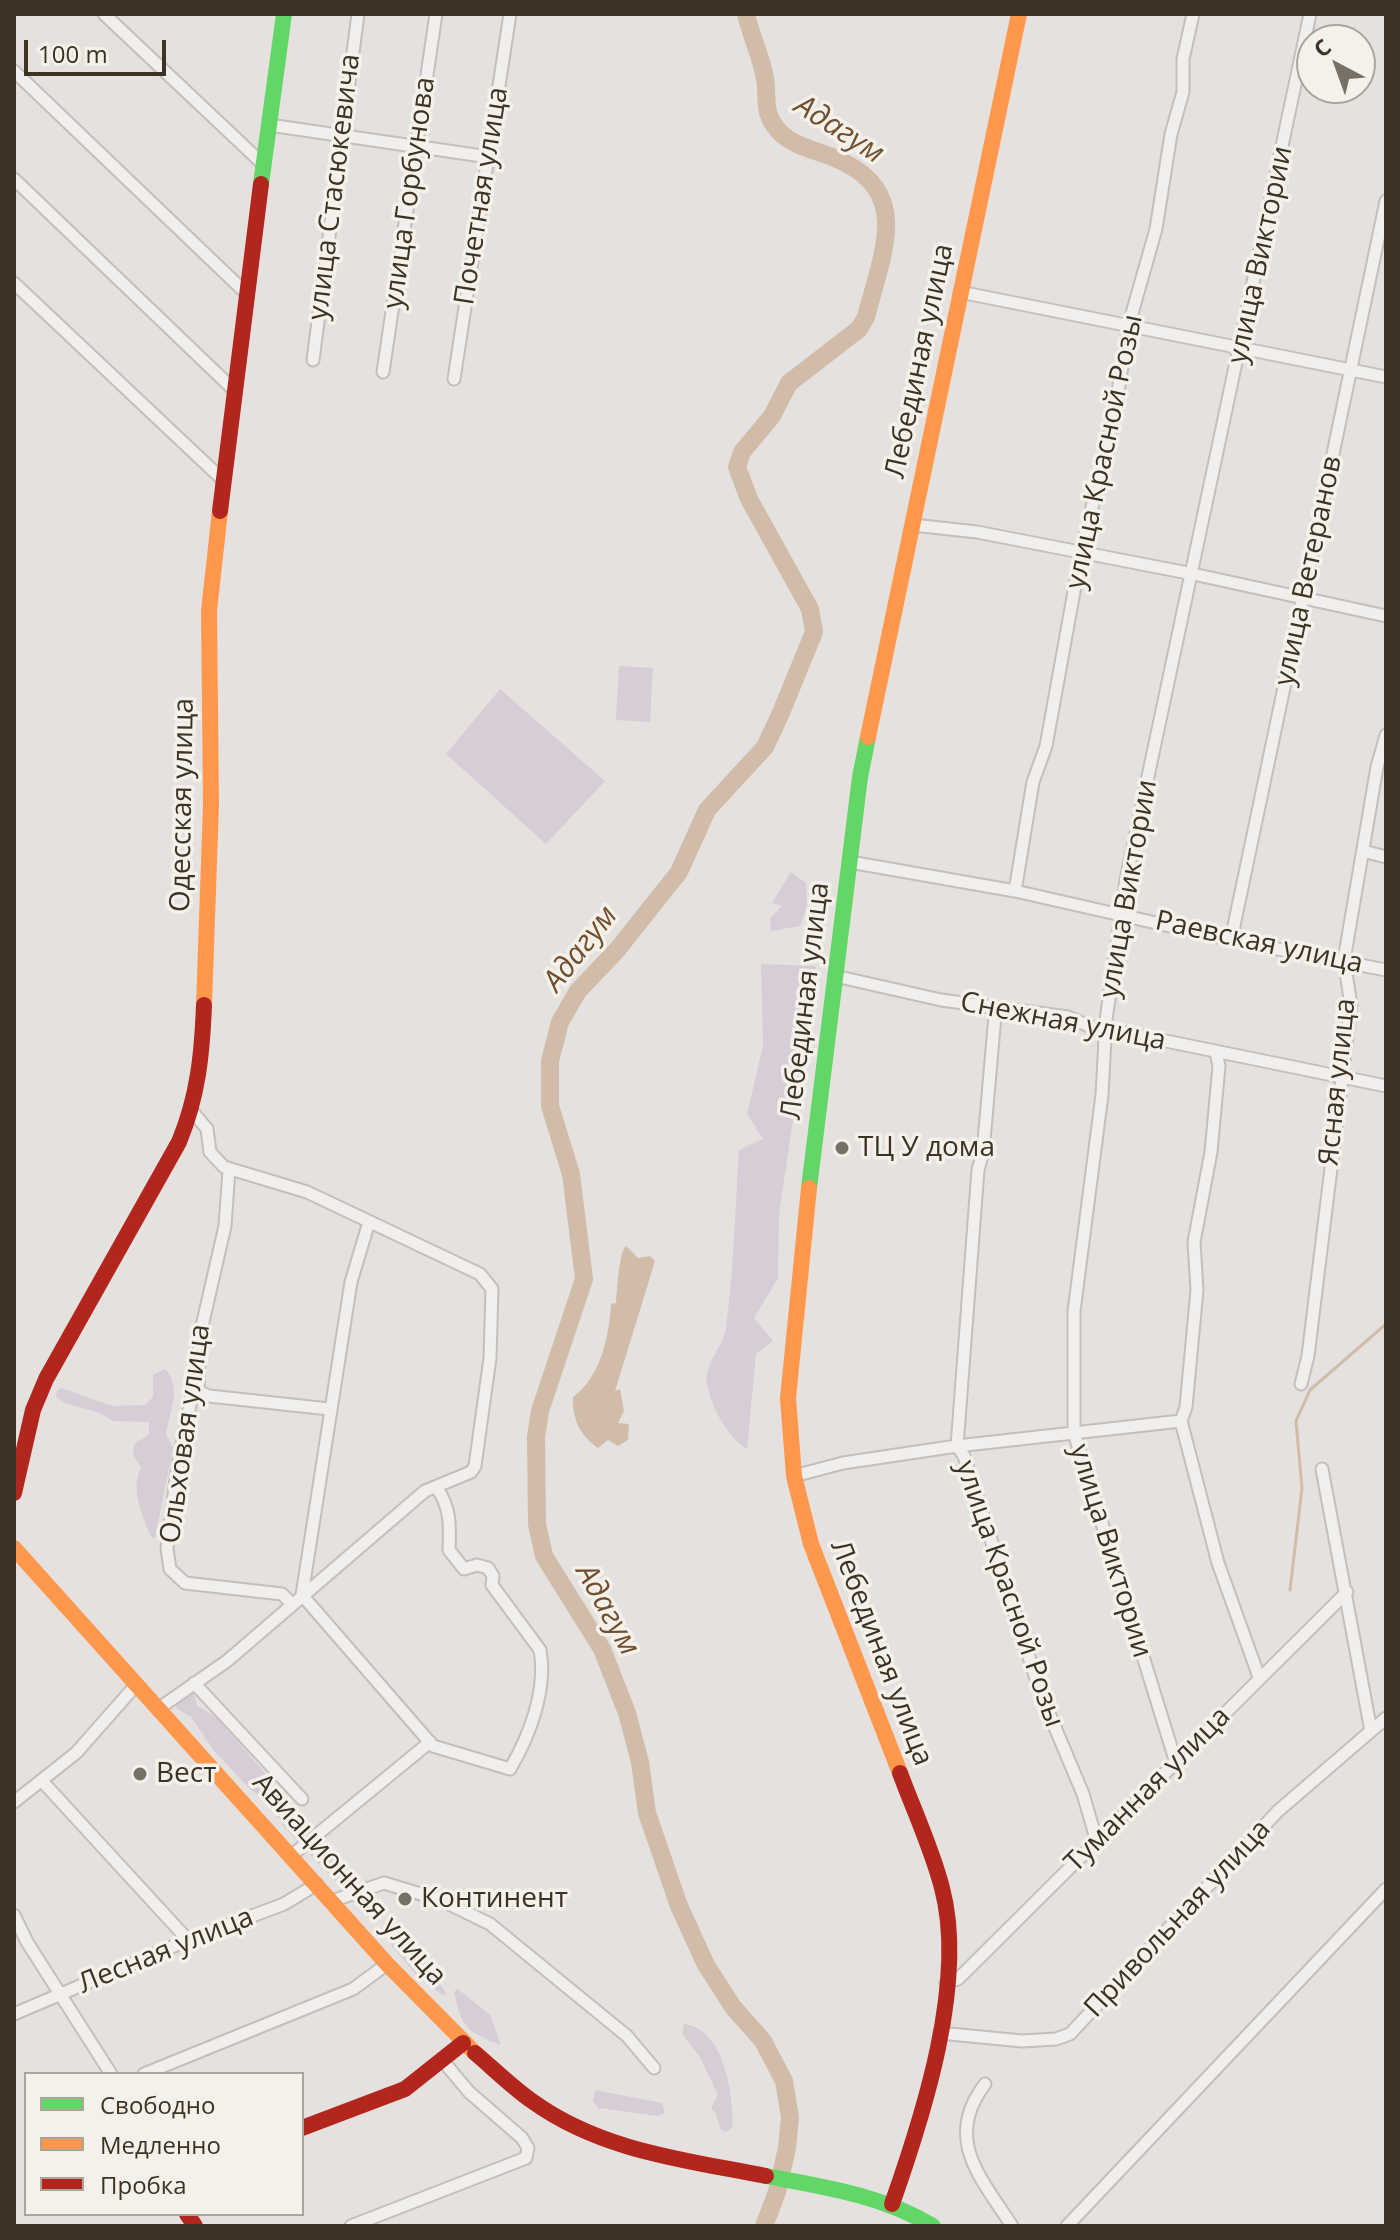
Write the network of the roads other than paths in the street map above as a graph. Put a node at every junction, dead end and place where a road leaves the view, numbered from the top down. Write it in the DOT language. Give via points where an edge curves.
graph roads {
  1 [pos="104,14"];
  2 [pos="284,14"];
  3 [pos="358,14"];
  4 [pos="436,14"];
  5 [pos="510,14"];
  6 [pos="1019,14"];
  7 [pos="1193,14"];
  8 [pos="1310,14"];
  9 [pos="14,71"];
  10 [pos="269,125"];
  11 [pos="341,136"];
  12 [pos="417,147"];
  13 [pos="489,157"];
  14 [pos="264,165"];
  15 [pos="14,179"];
  16 [pos="1386,201"];
  17 [pos="14,283"];
  18 [pos="960,292"];
  19 [pos="247,294"];
  20 [pos="1129,324"];
  21 [pos="1242,346"];
  22 [pos="313,360"];
  23 [pos="1350,371"];
  24 [pos="383,372"];
  25 [pos="1386,377"];
  26 [pos="454,379"];
  27 [pos="234,390"];
  28 [pos="223,480"];
  29 [pos="913,525"];
  30 [pos="1081,553"];
  31 [pos="1193,574"];
  32 [pos="1305,597"];
  33 [pos="1386,616"];
  34 [pos="1386,735"];
  35 [pos="1384,749"];
  36 [pos="1363,851"];
  37 [pos="1386,857"];
  38 [pos="850,862"];
  39 [pos="1015,891"];
  40 [pos="1122,913"];
  41 [pos="1231,940"];
  42 [pos="1344,960"];
  43 [pos="1386,970"];
  44 [pos="835,976"];
  45 [pos="992,1006"];
  46 [pos="1105,1033"];
  47 [pos="1216,1052"];
  48 [pos="1341,1076"];
  49 [pos="1386,1086"];
  50 [pos="192,1111"];
  51 [pos="229,1170"];
  52 [pos="369,1222"];
  53 [pos="1301,1384"];
  54 [pos="198,1391"];
  55 [pos="329,1409"];
  56 [pos="1181,1421"];
  57 [pos="1074,1433"];
  58 [pos="957,1446"];
  59 [pos="1322,1469"];
  60 [pos="794,1476"];
  61 [pos="436,1487"];
  62 [pos="14,1493"];
  63 [pos="14,1548"];
  64 [pos="1347,1592"];
  65 [pos="302,1595"];
  66 [pos="292,1604"];
  67 [pos="1259,1677"];
  68 [pos="194,1683"];
  69 [pos="136,1685"];
  70 [pos="158,1709"];
  71 [pos="1386,1718"];
  72 [pos="1371,1731"];
  73 [pos="430,1742"];
  74 [pos="1176,1763"];
  75 [pos="42,1781"];
  76 [pos="302,1799"];
  77 [pos="14,1802"];
  78 [pos="1097,1842"];
  79 [pos="291,1856"];
  80 [pos="317,1884"];
  81 [pos="1386,1889"];
  82 [pos="332,1901"];
  83 [pos="14,1915"];
  84 [pos="188,1940"];
  85 [pos="387,1964"];
  86 [pos="946,1983"];
  87 [pos="60,1994"];
  88 [pos="14,2014"];
  89 [pos="940,2033"];
  90 [pos="463,2043"];
  91 [pos="443,2061"];
  92 [pos="654,2068"];
  93 [pos="110,2072"];
  94 [pos="149,2072"];
  95 [pos="985,2084"];
  96 [pos="304,2127"];
  97 [pos="892,2204"];
  98 [pos="351,2226"];
  99 [pos="933,2226"];
  100 [pos="1012,2226"];
  101 [pos="1067,2226"];
  1 -- 14 [label="street"];
  2 -- 10 [label="main road, Одесская улица"];
  3 -- 11 [label="street, улица Стасюкевича"];
  4 -- 12 [label="street, улица Горбунова"];
  5 -- 13 [label="street, Почетная улица"];
  6 -- 18 [label="main road, Лебединая улица"];
  7 -- 20 [label="street, улица Красной Розы" via="1156,229"];
  8 -- 21 [label="street, улица Виктории"];
  9 -- 19 [label="street"];
  10 -- 11 [label="street"];
  10 -- 14 [label="main road, Одесская улица"];
  11 -- 12 [label="street"];
  11 -- 22 [label="street, улица Стасюкевича"];
  12 -- 13 [label="street"];
  12 -- 24 [label="street, улица Горбунова"];
  13 -- 26 [label="street, Почетная улица"];
  14 -- 19 [label="main road, Одесская улица"];
  15 -- 27 [label="street"];
  16 -- 23 [label="street, улица Ветеранов"];
  17 -- 28 [label="street"];
  18 -- 20 [label="street"];
  18 -- 29 [label="main road, Лебединая улица"];
  19 -- 27 [label="main road, Одесская улица"];
  20 -- 21 [label="street"];
  20 -- 30 [label="street, улица Красной Розы" via="1114,416"];
  21 -- 23 [label="street"];
  21 -- 31 [label="street, улица Виктории"];
  23 -- 25 [label="street"];
  23 -- 32 [label="street, улица Ветеранов"];
  27 -- 28 [label="main road, Одесская улица"];
  28 -- 50 [label="main road, Одесская улица" via="209,611 207,926 201,1073"];
  29 -- 30 [label="street"];
  29 -- 38 [label="main road, Лебединая улица" via="860,777"];
  30 -- 31 [label="street"];
  30 -- 39 [label="street, улица Красной Розы"];
  31 -- 32 [label="street"];
  31 -- 40 [label="street, улица Виктории"];
  32 -- 33 [label="street"];
  32 -- 41 [label="street, улица Ветеранов"];
  34 -- 35 [label="street, Ясная улица"];
  35 -- 36 [label="street, Ясная улица"];
  36 -- 37 [label="street"];
  36 -- 42 [label="street, Ясная улица"];
  38 -- 39 [label="street, Раевская улица"];
  38 -- 44 [label="main road, Лебединая улица"];
  39 -- 40 [label="street, Раевская улица"];
  40 -- 41 [label="street, Раевская улица"];
  40 -- 46 [label="street, улица Виктории"];
  41 -- 42 [label="street, Раевская улица"];
  42 -- 43 [label="street, Раевская улица"];
  42 -- 48 [label="street, Ясная улица" via="1351,1005"];
  44 -- 45 [label="street, Снежная улица"];
  44 -- 60 [label="main road, Лебединая улица" via="790,1363"];
  45 -- 46 [label="street, Снежная улица" via="1068,1017"];
  45 -- 58 [label="street, улица Красной Розы"];
  46 -- 47 [label="street, Снежная улица"];
  46 -- 57 [label="street, улица Виктории" via="1074,1311"];
  47 -- 48 [label="street, Снежная улица"];
  47 -- 56 [label="street" via="1211,1152 1194,1242 1197,1290"];
  48 -- 49 [label="street, Снежная улица"];
  48 -- 53 [label="street, Ясная улица"];
  50 -- 51 [label="street" via="207,1129 216,1162"];
  50 -- 62 [label="main road, Одесская улица" via="46,1379 33,1410"];
  51 -- 52 [label="street" via="307,1192"];
  51 -- 54 [label="street, Ольховая улица" via="225,1226 200,1335"];
  52 -- 55 [label="street" via="351,1282"];
  52 -- 61 [label="street" via="480,1274 492,1289 490,1358 475,1466"];
  54 -- 55 [label="street"];
  54 -- 66 [label="street, Ольховая улица" via="191,1400 170,1511 170,1569 185,1583 282,1594"];
  55 -- 65 [label="street"];
  56 -- 57 [label="street"];
  56 -- 67 [label="street" via="1218,1563"];
  57 -- 58 [label="street"];
  57 -- 74 [label="street, улица Виктории"];
  58 -- 60 [label="street"];
  58 -- 78 [label="street, улица Красной Розы"];
  59 -- 64 [label="street"];
  60 -- 86 [label="main road, Лебединая улица" via="811,1544 942,1888"];
  61 -- 65 [label="street" via="395,1514"];
  61 -- 73 [label="street" via="450,1518 449,1550 464,1569 488,1568 492,1585 540,1650 542,1663 533,1720 510,1769"];
  63 -- 69 [label="main road, Авиационная улица"];
  64 -- 67 [label="street, Туманная улица"];
  64 -- 72 [label="street"];
  65 -- 66 [label="street"];
  65 -- 73 [label="street"];
  66 -- 68 [label="street"];
  67 -- 74 [label="street, Туманная улица"];
  68 -- 70 [label="street"];
  68 -- 76 [label="street"];
  69 -- 70 [label="main road, Авиационная улица"];
  69 -- 75 [label="street" via="76,1753"];
  70 -- 79 [label="main road, Авиационная улица"];
  71 -- 72 [label="street, Привольная улица"];
  72 -- 89 [label="street, Привольная улица" via="1278,1811 1070,2034 1022,2041"];
  73 -- 79 [label="street"];
  74 -- 78 [label="street, Туманная улица"];
  75 -- 77 [label="street"];
  75 -- 84 [label="street"];
  78 -- 86 [label="street, Туманная улица" via="958,1979"];
  79 -- 80 [label="main road, Авиационная улица"];
  80 -- 82 [label="main road, Авиационная улица"];
  80 -- 84 [label="street, Лесная улица" via="284,1904"];
  81 -- 101 [label="street"];
  82 -- 85 [label="main road, Авиационная улица"];
  82 -- 92 [label="street" via="384,1883 441,1900 490,1924 627,2036"];
  83 -- 87 [label="street"];
  84 -- 87 [label="street, Лесная улица"];
  85 -- 90 [label="main road, Авиационная улица"];
  85 -- 94 [label="street" via="353,1989"];
  86 -- 89 [label="main road, Лебединая улица"];
  87 -- 88 [label="street, Лесная улица"];
  87 -- 93 [label="street"];
  89 -- 97 [label="main road, Лебединая улица" via="923,2113"];
  90 -- 91 [label="main road"];
  90 -- 97 [label="main road, Авиационная улица" via="502,2079 567,2123 632,2150"];
  91 -- 96 [label="main road" via="405,2089"];
  91 -- 98 [label="street" via="469,2092 522,2138 526,2158"];
  95 -- 100 [label="street" via="965,2121 965,2146"];
  97 -- 99 [label="main road, Авиационная улица"];
}
